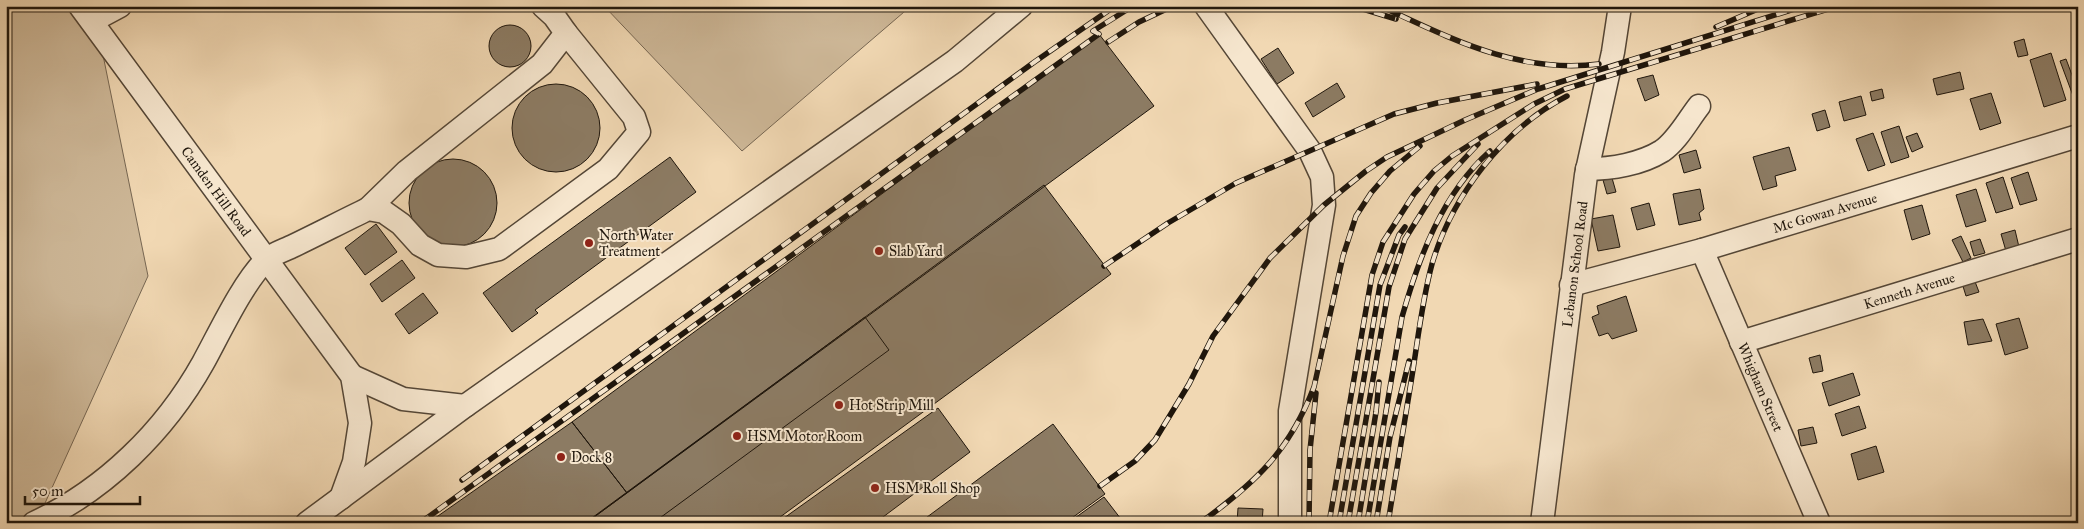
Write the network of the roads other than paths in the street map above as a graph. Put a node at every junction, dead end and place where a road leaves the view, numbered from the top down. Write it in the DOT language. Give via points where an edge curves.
graph roads {
  1 [pos="120,6"];
  2 [pos="543,6"];
  3 [pos="1021,6"];
  4 [pos="1206,6"];
  5 [pos="1620,6"];
  6 [pos="86,14"];
  7 [pos="566,33"];
  8 [pos="1699,106"];
  9 [pos="2078,136"];
  10 [pos="1587,169"];
  11 [pos="368,209"];
  12 [pos="2078,239"];
  13 [pos="1702,250"];
  14 [pos="267,259"];
  15 [pos="1571,285"];
  16 [pos="1741,342"];
  17 [pos="352,376"];
  18 [pos="464,406"];
  19 [pos="340,498"];
  20 [pos="34,523"];
  21 [pos="307,523"];
  22 [pos="1290,523"];
  23 [pos="1542,523"];
  24 [pos="1819,523"];
  1 -- 6 [label="street"];
  2 -- 7 [label="street"];
  3 -- 18 [label="street" via="947,66"];
  4 -- 22 [label="street" via="1310,150 1322,177 1324,205 1290,411"];
  5 -- 10 [label="street, Lebanon School Road"];
  6 -- 14 [label="street, Camden Hill Road"];
  7 -- 11 [label="street" via="542,64 407,171"];
  7 -- 11 [label="street" via="634,117 639,132 608,169 498,249 466,257 438,255 420,245 401,224 384,212"];
  8 -- 10 [label="street" via="1674,140 1662,150 1638,161"];
  9 -- 13 [label="street, Mc Gowan Avenue"];
  10 -- 15 [label="street, Lebanon School Road"];
  11 -- 14 [label="street"];
  12 -- 16 [label="street, Kenneth Avenue"];
  13 -- 15 [label="street, Mc Gowan Avenue"];
  13 -- 16 [label="street, Whigham Street"];
  14 -- 17 [label="street, Camden Hill Road"];
  14 -- 20 [label="street" via="242,292 196,376 138,450 98,484"];
  15 -- 23 [label="street, Lebanon School Road"];
  16 -- 24 [label="street, Whigham Street"];
  17 -- 18 [label="street" via="403,399"];
  17 -- 19 [label="street" via="360,423 354,462"];
  18 -- 19 [label="street"];
  19 -- 21 [label="street"];
}
